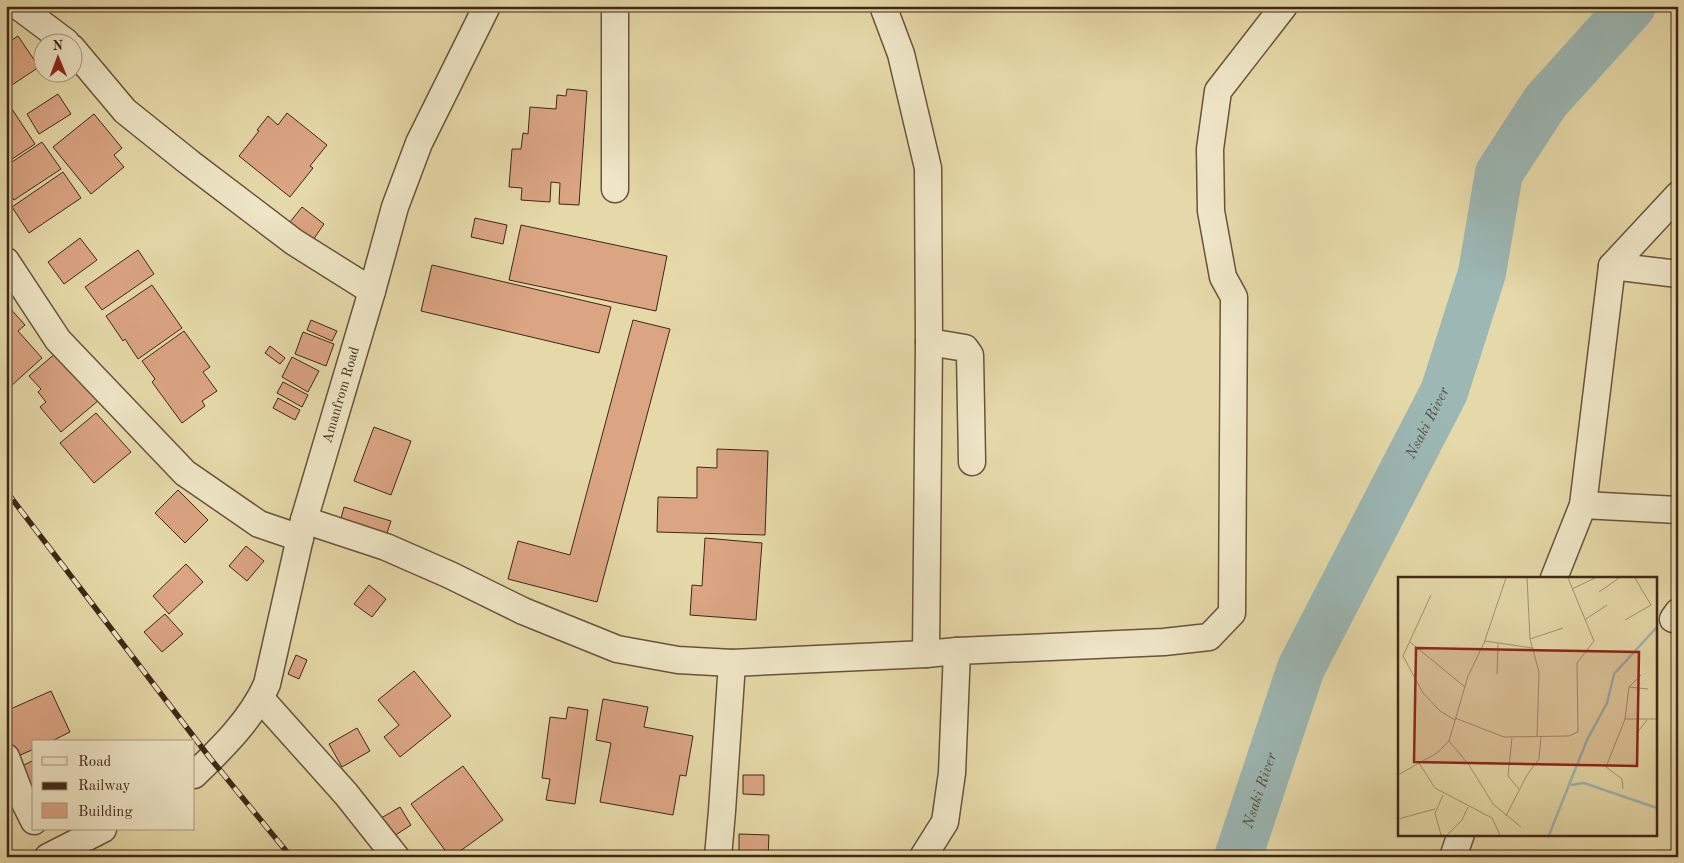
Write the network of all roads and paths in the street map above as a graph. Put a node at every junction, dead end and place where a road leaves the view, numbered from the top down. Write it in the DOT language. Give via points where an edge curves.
graph roads {
  1 [pos="18,6"];
  2 [pos="487,6"];
  3 [pos="615,6"];
  4 [pos="883,6"];
  5 [pos="1284,6"];
  6 [pos="53,32"];
  7 [pos="82,60"];
  8 [pos="616,189"];
  9 [pos="1678,195"];
  10 [pos="6,260"];
  11 [pos="1612,266"];
  12 [pos="1678,274"];
  13 [pos="372,291"];
  14 [pos="929,342"];
  15 [pos="972,462"];
  16 [pos="1583,505"];
  17 [pos="1678,510"];
  18 [pos="302,529"];
  19 [pos="1554,577"];
  20 [pos="957,651"];
  21 [pos="926,654"];
  22 [pos="732,663"];
  23 [pos="261,699"];
  24 [pos="6,757"];
  25 [pos="195,774"];
  26 [pos="32,817"];
  27 [pos="38,830"];
  28 [pos="101,830"];
  29 [pos="1460,836"];
  30 [pos="49,856"];
  31 [pos="396,857"];
  32 [pos="718,857"];
  33 [pos="923,857"];
  34 [pos="1453,857"];
  1 -- 6 [label="street"];
  2 -- 13 [label="street, Amanfrom Road" via="419,143 395,207"];
  3 -- 8 [label="street"];
  4 -- 14 [label="street" via="901,54 928,168"];
  5 -- 20 [label="street" via="1218,91 1210,149 1211,211 1223,278 1234,297 1232,613 1209,637"];
  7 -- 13 [label="street" via="124,111 294,242"];
  9 -- 11 [label="street"];
  10 -- 18 [label="street" via="58,340 185,473 260,524"];
  11 -- 12 [label="street"];
  11 -- 16 [label="street"];
  13 -- 18 [label="street, Amanfrom Road"];
  14 -- 15 [label="street" via="965,348 970,355"];
  14 -- 21 [label="street"];
  16 -- 17 [label="street"];
  16 -- 19 [label="street"];
  18 -- 22 [label="street" via="386,547 523,611 617,649 678,660"];
  18 -- 23 [label="street, Amanfrom Road"];
  20 -- 21 [label="street"];
  20 -- 33 [label="street" via="952,773 945,822"];
  21 -- 22 [label="street"];
  22 -- 32 [label="street"];
  23 -- 25 [label="street, Amanfrom Road"];
  23 -- 31 [label="street" via="346,794"];
  24 -- 26 [label="street"];
  27 -- 30 [label="street"];
  28 -- 30 [label="street"];
  29 -- 34 [label="street"];
}
